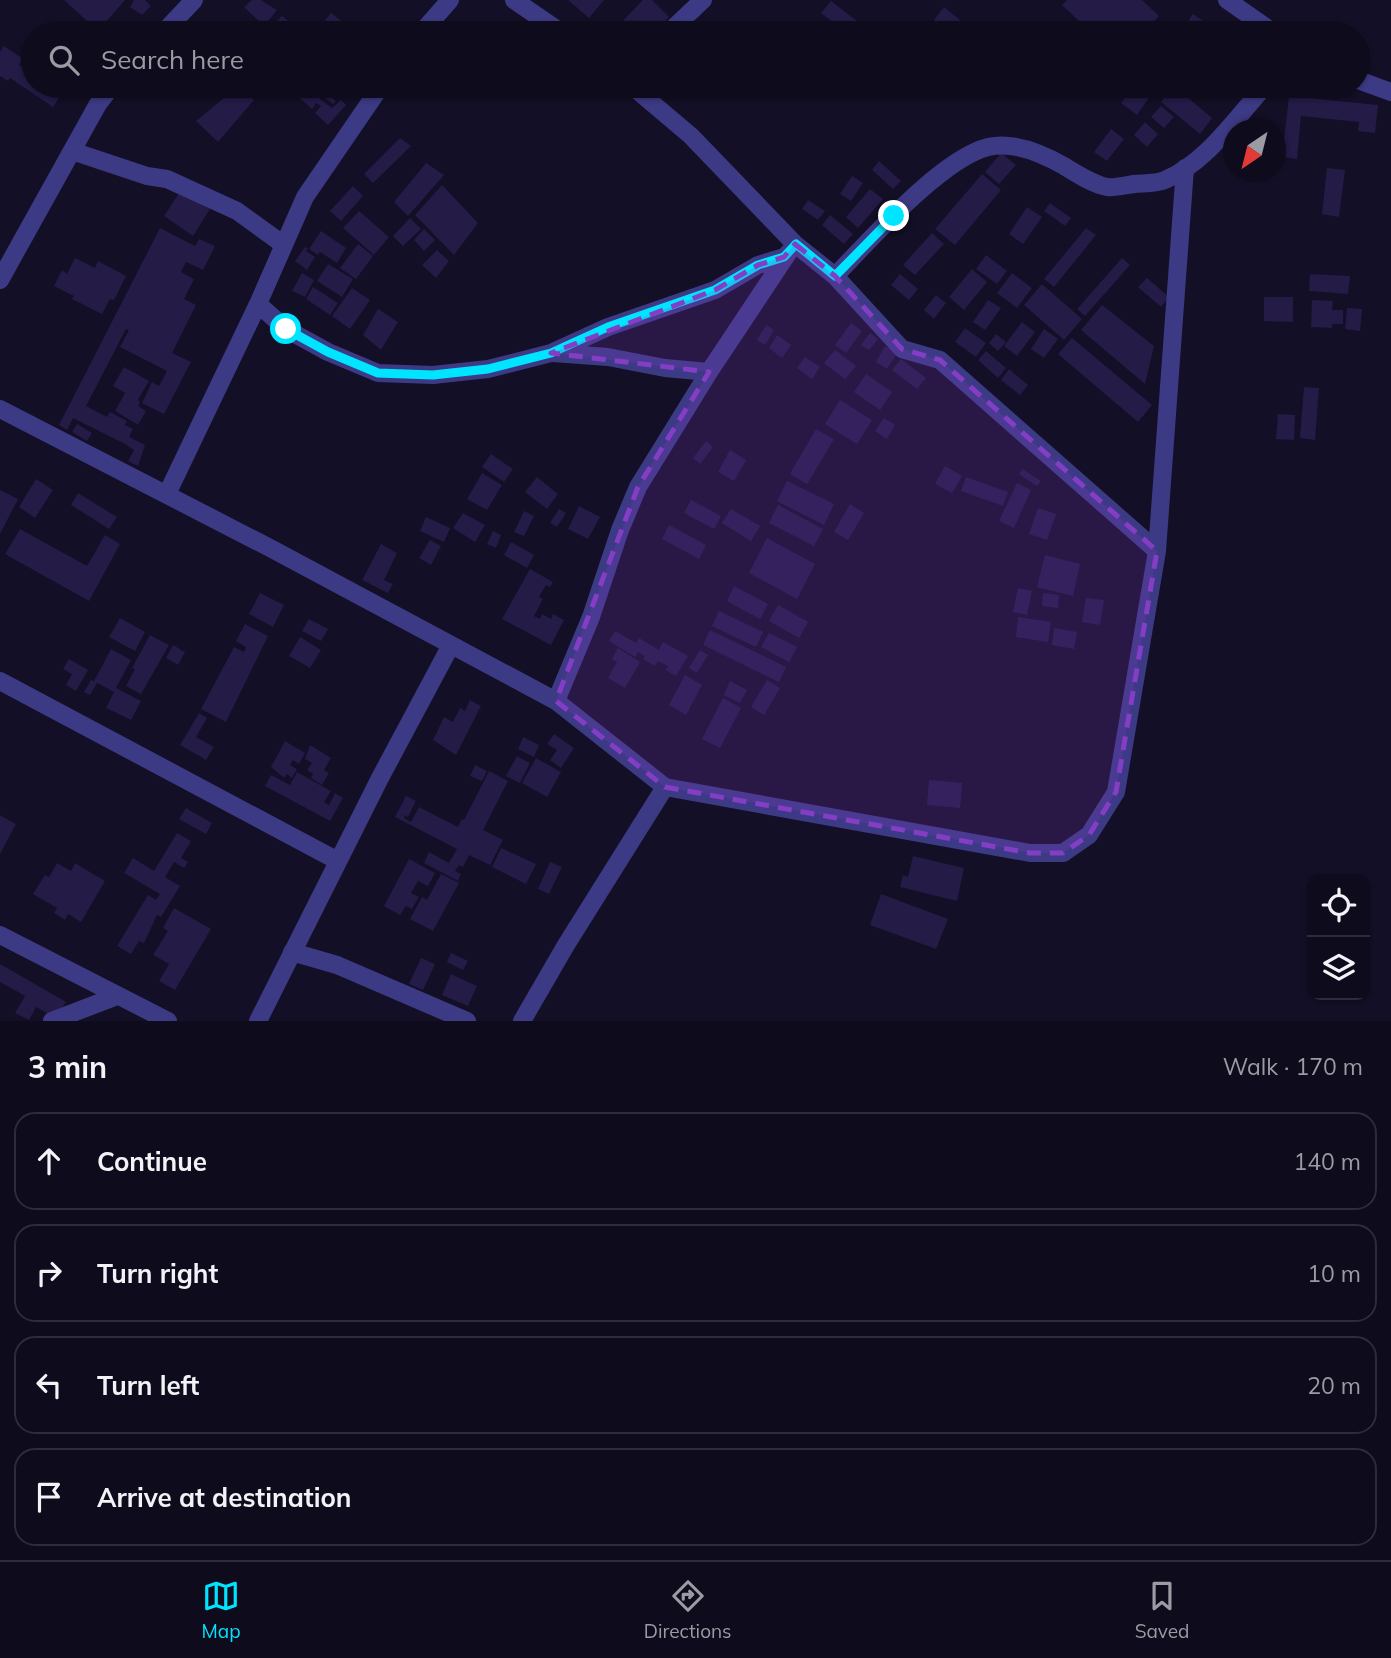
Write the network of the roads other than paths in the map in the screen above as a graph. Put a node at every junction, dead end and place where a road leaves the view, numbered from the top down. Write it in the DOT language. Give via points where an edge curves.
graph roads {
  1 [pos="194,0"];
  2 [pos="450,0"];
  3 [pos="514,0"];
  4 [pos="703,0"];
  5 [pos="1227,0"];
  6 [pos="1246,7"];
  7 [pos="174,21"];
  8 [pos="432,21"];
  9 [pos="545,21"];
  10 [pos="681,21"];
  11 [pos="1261,21"];
  12 [pos="1370,84"];
  13 [pos="1391,92"];
  14 [pos="103,98"];
  15 [pos="373,98"];
  16 [pos="646,98"];
  17 [pos="1255,98"];
  18 [pos="72,150"];
  19 [pos="1185,168"];
  20 [pos="284,245"];
  21 [pos="790,251"];
  22 [pos="835,276"];
  23 [pos="0,280"];
  24 [pos="258,304"];
  25 [pos="551,353"];
  26 [pos="709,372"];
  27 [pos="0,409"];
  28 [pos="167,494"];
  29 [pos="1157,551"];
  30 [pos="452,645"];
  31 [pos="0,681"];
  32 [pos="556,701"];
  33 [pos="664,788"];
  34 [pos="338,861"];
  35 [pos="0,935"];
  36 [pos="292,952"];
  37 [pos="117,996"];
  38 [pos="52,1021"];
  39 [pos="168,1021"];
  40 [pos="258,1021"];
  41 [pos="467,1021"];
  42 [pos="522,1021"];
  1 -- 7 [label="street"];
  2 -- 8 [label="street"];
  3 -- 9 [label="street"];
  4 -- 10 [label="street"];
  5 -- 6 [label="street"];
  6 -- 11 [label="street"];
  12 -- 13 [label="street"];
  14 -- 18 [label="street"];
  15 -- 20 [label="street" via="304,197"];
  16 -- 21 [label="street" via="691,136"];
  17 -- 19 [label="street" via="1220,139"];
  18 -- 20 [label="street" via="177,183 237,211"];
  18 -- 23 [label="street"];
  19 -- 22 [label="street" via="1163,181 1109,187 1024,149 989,147 970,153 940,175"];
  19 -- 29 [label="street"];
  20 -- 24 [label="street"];
  21 -- 22 [label="street"];
  21 -- 25 [label="street" via="715,290 608,327"];
  21 -- 26 [label="street"];
  22 -- 29 [label="street" via="902,349 940,360"];
  24 -- 25 [label="street" via="286,329 378,373 433,375 488,369"];
  24 -- 28 [label="street"];
  25 -- 26 [label="street"];
  26 -- 32 [label="street" via="638,487"];
  27 -- 28 [label="street"];
  28 -- 30 [label="street"];
  29 -- 33 [label="street" via="1116,792 1089,835 1063,853 1030,853"];
  30 -- 32 [label="street"];
  30 -- 34 [label="street"];
  31 -- 34 [label="street"];
  32 -- 33 [label="street"];
  33 -- 42 [label="street"];
  34 -- 36 [label="street"];
  35 -- 37 [label="street"];
  36 -- 40 [label="street"];
  36 -- 41 [label="street" via="337,965"];
  37 -- 38 [label="street"];
  37 -- 39 [label="street"];
}
